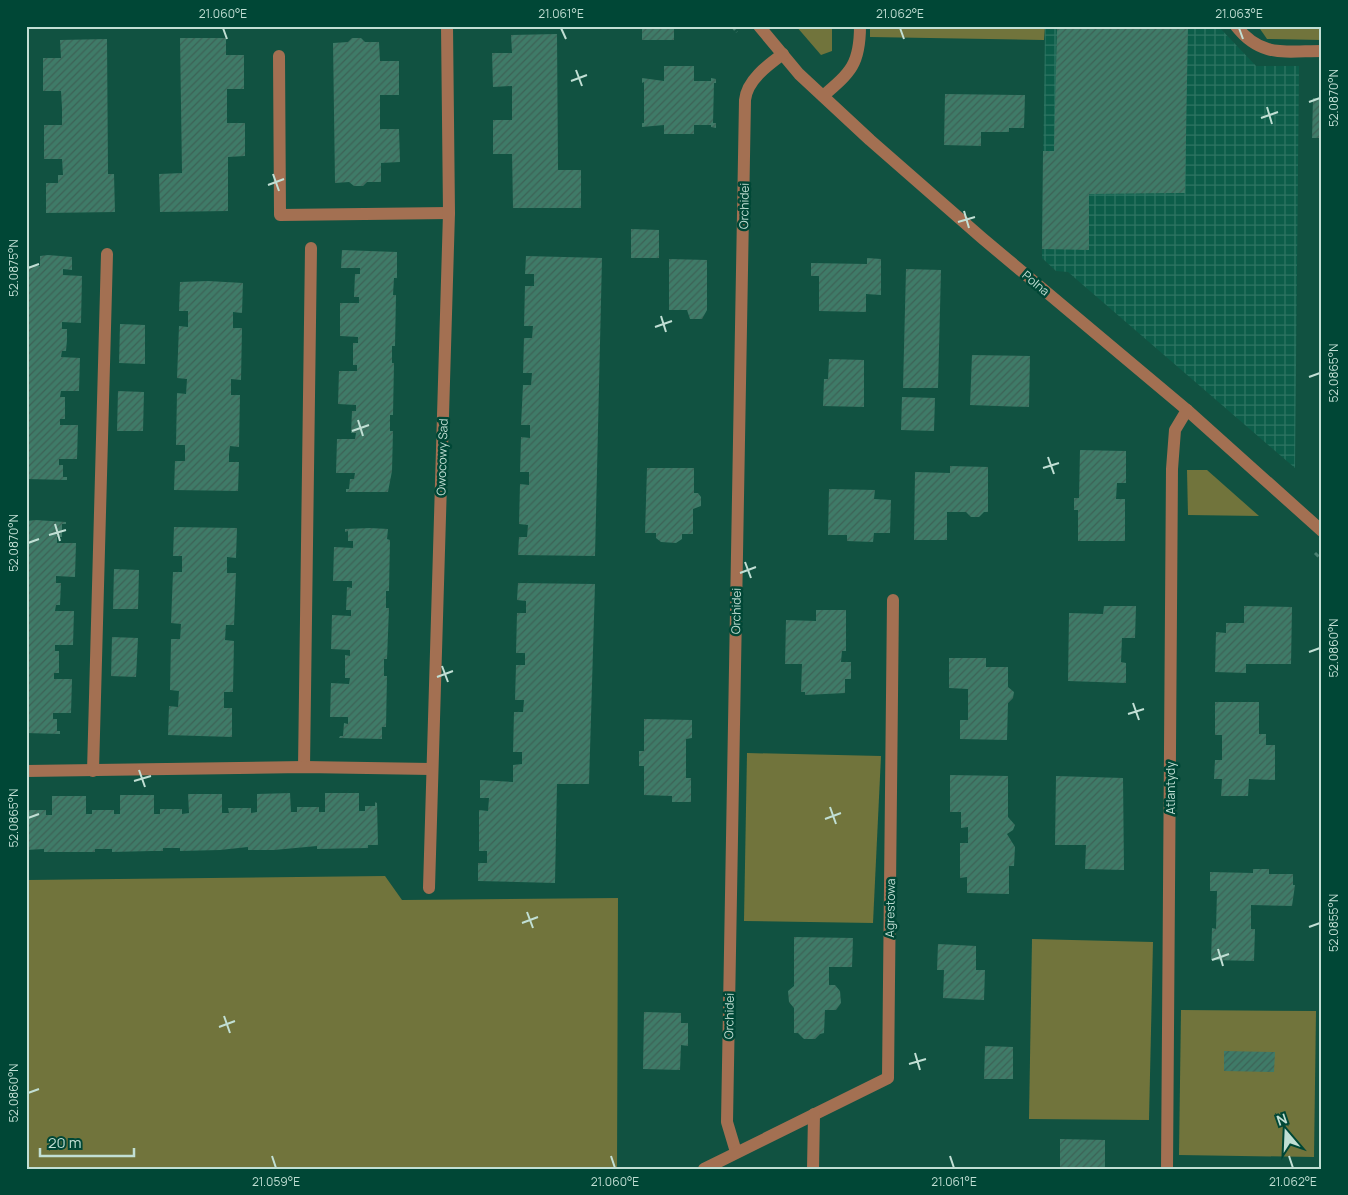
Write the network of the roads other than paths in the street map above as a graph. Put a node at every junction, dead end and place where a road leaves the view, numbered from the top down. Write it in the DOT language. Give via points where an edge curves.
graph roads {
  1 [pos="447,26"];
  2 [pos="759,26"];
  3 [pos="860,26"];
  4 [pos="1236,26"];
  5 [pos="1322,51"];
  6 [pos="783,54"];
  7 [pos="279,56"];
  8 [pos="824,96"];
  9 [pos="449,213"];
  10 [pos="311,248"];
  11 [pos="107,254"];
  12 [pos="1187,410"];
  13 [pos="1322,531"];
  14 [pos="893,600"];
  15 [pos="304,767"];
  16 [pos="432,769"];
  17 [pos="26,771"];
  18 [pos="93,771"];
  19 [pos="429,888"];
  20 [pos="814,1114"];
  21 [pos="736,1152"];
  22 [pos="704,1169"];
  23 [pos="813,1169"];
  24 [pos="1167,1169"];
  1 -- 9 [label="street, Owocowy Sad"];
  2 -- 6 [label="street, Polna"];
  3 -- 8 [label="street" via="860,44 854,66"];
  4 -- 5 [label="street" via="1258,47 1279,51"];
  6 -- 8 [label="street, Polna" via="799,74"];
  6 -- 21 [label="street, Orchidei" via="753,82 745,100 727,1122"];
  7 -- 9 [label="street" via="280,215"];
  8 -- 12 [label="street, Polna" via="982,238"];
  9 -- 16 [label="street, Owocowy Sad"];
  10 -- 15 [label="street"];
  11 -- 18 [label="street"];
  12 -- 13 [label="street, Polna"];
  12 -- 24 [label="street, Atlantydy" via="1175,430 1172,468"];
  14 -- 20 [label="street, Agrestowa" via="888,1078"];
  15 -- 16 [label="street"];
  15 -- 18 [label="street"];
  16 -- 19 [label="street, Owocowy Sad"];
  17 -- 18 [label="street"];
  20 -- 21 [label="street"];
  20 -- 23 [label="street"];
  21 -- 22 [label="street"];
}
